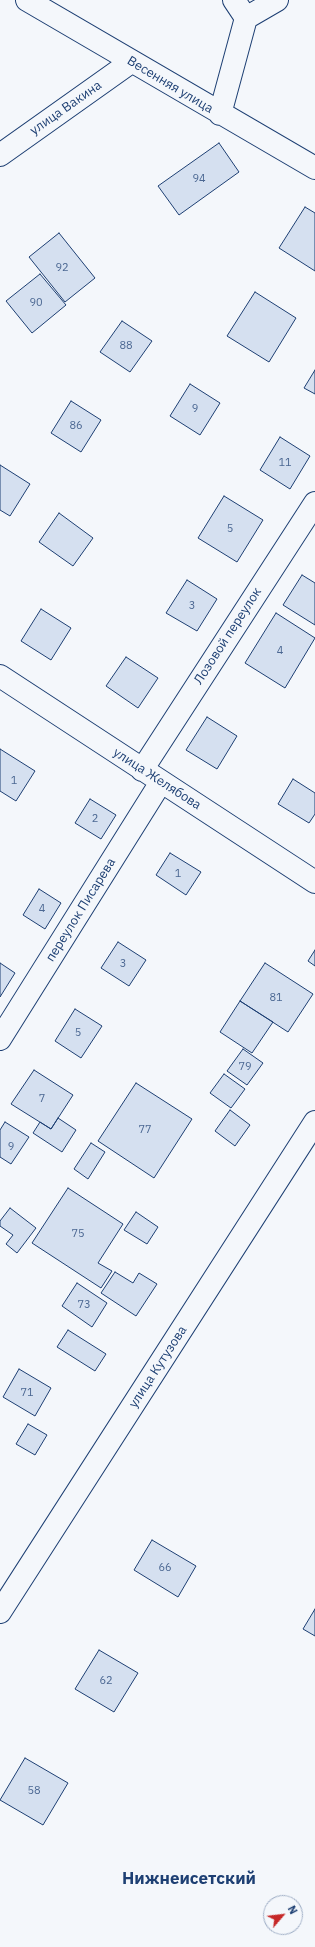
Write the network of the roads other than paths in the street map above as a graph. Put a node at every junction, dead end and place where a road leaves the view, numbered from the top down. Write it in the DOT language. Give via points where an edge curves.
graph roads {
  1 [pos="27,0"];
  2 [pos="277,0"];
  3 [pos="240,9"];
  4 [pos="131,62"];
  5 [pos="220,114"];
  6 [pos="0,155"];
  7 [pos="315,168"];
  8 [pos="315,503"];
  9 [pos="0,676"];
  10 [pos="142,770"];
  11 [pos="161,782"];
  12 [pos="315,882"];
  13 [pos="0,1039"];
  14 [pos="315,1122"];
  15 [pos="0,1612"];
  1 -- 4 [label="street, Весенняя улица"];
  2 -- 3 [label="street"];
  3 -- 5 [label="street"];
  4 -- 5 [label="street, Весенняя улица"];
  4 -- 6 [label="street, улица Вакина"];
  5 -- 7 [label="street, Весенняя улица"];
  8 -- 10 [label="street, Лозовой переулок"];
  9 -- 10 [label="street, улица Желябова"];
  10 -- 11 [label="street, улица Желябова"];
  11 -- 12 [label="street, улица Желябова"];
  11 -- 13 [label="street, переулок Писарева"];
  14 -- 15 [label="street, улица Кутузова"];
}
